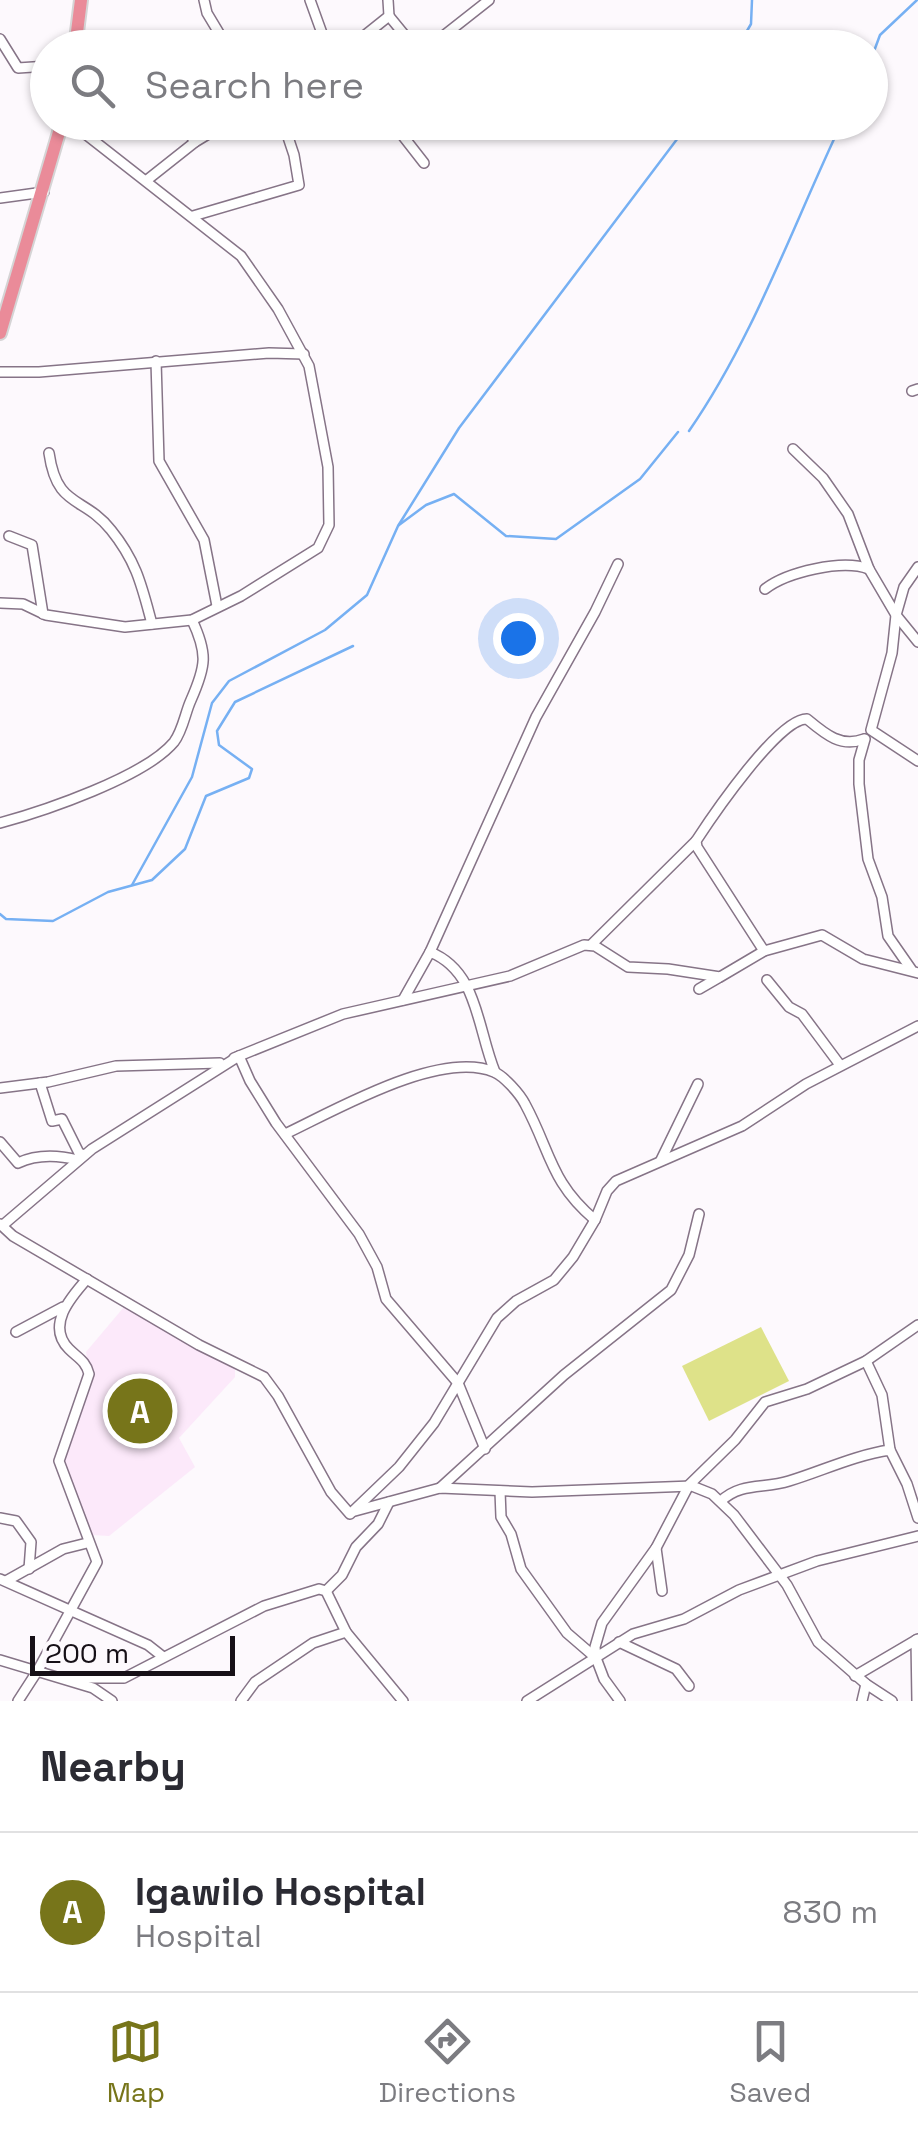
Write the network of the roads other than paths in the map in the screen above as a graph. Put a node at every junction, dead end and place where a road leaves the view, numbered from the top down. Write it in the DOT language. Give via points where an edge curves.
graph roads {
  1 [pos="81,0"];
  2 [pos="204,0"];
  3 [pos="310,0"];
  4 [pos="388,0"];
  5 [pos="489,0"];
  6 [pos="390,16"];
  7 [pos="77,30"];
  8 [pos="217,30"];
  9 [pos="322,30"];
  10 [pos="372,30"];
  11 [pos="401,30"];
  12 [pos="448,30"];
  13 [pos="0,39"];
  14 [pos="30,67"];
  15 [pos="57,140"];
  16 [pos="94,140"];
  17 [pos="198,140"];
  18 [pos="289,140"];
  19 [pos="406,140"];
  20 [pos="195,142"];
  21 [pos="424,163"];
  22 [pos="147,180"];
  23 [pos="44,192"];
  24 [pos="0,198"];
  25 [pos="193,216"];
  26 [pos="0,333"];
  27 [pos="304,354"];
  28 [pos="156,361"];
  29 [pos="0,372"];
  30 [pos="793,449"];
  31 [pos="49,453"];
  32 [pos="10,536"];
  33 [pos="618,564"];
  34 [pos="918,568"];
  35 [pos="869,569"];
  36 [pos="764,590"];
  37 [pos="0,602"];
  38 [pos="217,606"];
  39 [pos="44,614"];
  40 [pos="896,615"];
  41 [pos="192,620"];
  42 [pos="152,624"];
  43 [pos="918,642"];
  44 [pos="868,734"];
  45 [pos="918,761"];
  46 [pos="0,823"];
  47 [pos="696,841"];
  48 [pos="592,944"];
  49 [pos="764,951"];
  50 [pos="430,952"];
  51 [pos="914,971"];
  52 [pos="720,977"];
  53 [pos="768,980"];
  54 [pos="470,987"];
  55 [pos="699,990"];
  56 [pos="402,1000"];
  57 [pos="918,1026"];
  58 [pos="239,1056"];
  59 [pos="840,1065"];
  60 [pos="495,1072"];
  61 [pos="40,1083"];
  62 [pos="698,1084"];
  63 [pos="0,1088"];
  64 [pos="285,1134"];
  65 [pos="0,1142"];
  66 [pos="80,1158"];
  67 [pos="661,1160"];
  68 [pos="699,1214"];
  69 [pos="595,1220"];
  70 [pos="2,1224"];
  71 [pos="87,1279"];
  72 [pos="65,1306"];
  73 [pos="918,1325"];
  74 [pos="16,1332"];
  75 [pos="866,1361"];
  76 [pos="458,1383"];
  77 [pos="484,1449"];
  78 [pos="890,1450"];
  79 [pos="689,1485"];
  80 [pos="440,1488"];
  81 [pos="500,1491"];
  82 [pos="720,1501"];
  83 [pos="389,1502"];
  84 [pos="356,1511"];
  85 [pos="0,1518"];
  86 [pos="918,1518"];
  87 [pos="918,1536"];
  88 [pos="88,1543"];
  89 [pos="656,1548"];
  90 [pos="29,1569"];
  91 [pos="778,1575"];
  92 [pos="3,1580"];
  93 [pos="326,1591"];
  94 [pos="662,1591"];
  95 [pos="72,1611"];
  96 [pos="346,1632"];
  97 [pos="917,1640"];
  98 [pos="619,1642"];
  99 [pos="162,1656"];
  100 [pos="596,1658"];
  101 [pos="0,1660"];
  102 [pos="38,1670"];
  103 [pos="855,1676"];
  104 [pos="64,1678"];
  105 [pos="866,1684"];
  106 [pos="689,1686"];
  107 [pos="18,1701"];
  108 [pos="112,1701"];
  109 [pos="241,1701"];
  110 [pos="403,1701"];
  111 [pos="527,1701"];
  112 [pos="620,1701"];
  113 [pos="862,1701"];
  114 [pos="892,1701"];
  115 [pos="917,1701"];
  1 -- 7 [label="highway"];
  2 -- 8 [label="street"];
  3 -- 9 [label="street"];
  4 -- 6 [label="street"];
  5 -- 12 [label="street"];
  6 -- 10 [label="street"];
  6 -- 11 [label="street"];
  13 -- 14 [label="street" via="18,68"];
  15 -- 23 [label="highway"];
  16 -- 22 [label="street"];
  17 -- 20 [label="street"];
  18 -- 25 [label="street" via="299,184"];
  19 -- 21 [label="street"];
  20 -- 22 [label="street"];
  22 -- 25 [label="street"];
  23 -- 24 [label="street"];
  23 -- 26 [label="highway"];
  25 -- 27 [label="street" via="241,256"];
  27 -- 28 [label="street"];
  27 -- 38 [label="street" via="328,467 327,532 318,548"];
  28 -- 29 [label="street"];
  28 -- 38 [label="street" via="158,458 204,540"];
  30 -- 35 [label="street" via="848,514"];
  31 -- 42 [label="street" via="59,488 119,541 144,586"];
  32 -- 39 [label="street" via="32,545"];
  33 -- 50 [label="street" via="536,718"];
  34 -- 40 [label="street"];
  35 -- 36 [label="street" via="794,573"];
  35 -- 40 [label="street"];
  37 -- 39 [label="street"];
  38 -- 41 [label="street"];
  39 -- 42 [label="street" via="113,626"];
  40 -- 43 [label="street"];
  40 -- 44 [label="street" via="889,667"];
  41 -- 42 [label="street"];
  41 -- 46 [label="street" via="204,669 172,744 93,792"];
  44 -- 45 [label="street"];
  44 -- 47 [label="street" via="850,744 807,719 796,720 736,783"];
  44 -- 51 [label="street" via="859,784 868,859 888,936"];
  47 -- 48 [label="street"];
  47 -- 49 [label="street"];
  48 -- 52 [label="street" via="628,967"];
  48 -- 54 [label="street"];
  49 -- 51 [label="street" via="822,935 862,958"];
  49 -- 52 [label="street"];
  50 -- 54 [label="street" via="445,958"];
  50 -- 56 [label="street"];
  52 -- 55 [label="street"];
  53 -- 59 [label="street"];
  54 -- 56 [label="street"];
  54 -- 60 [label="street"];
  56 -- 58 [label="street" via="343,1014"];
  57 -- 59 [label="street"];
  58 -- 61 [label="street" via="208,1065 108,1067"];
  58 -- 64 [label="street"];
  58 -- 66 [label="street"];
  59 -- 67 [label="street" via="742,1126"];
  60 -- 64 [label="street" via="458,1068 412,1077"];
  60 -- 69 [label="street" via="522,1098 566,1193"];
  61 -- 63 [label="street"];
  61 -- 66 [label="street" via="52,1121 63,1119"];
  62 -- 67 [label="street"];
  64 -- 76 [label="street" via="359,1234 386,1299"];
  65 -- 66 [label="street" via="18,1163 34,1156"];
  66 -- 70 [label="street"];
  67 -- 69 [label="street" via="610,1186"];
  68 -- 77 [label="street" via="676,1284"];
  69 -- 76 [label="street" via="554,1280 498,1318"];
  70 -- 71 [label="street"];
  71 -- 72 [label="street"];
  71 -- 84 [label="street" via="264,1377 341,1507"];
  72 -- 74 [label="street"];
  72 -- 88 [label="street" via="63,1341 86,1363 88,1377 59,1461"];
  73 -- 75 [label="street"];
  75 -- 78 [label="street" via="882,1395"];
  75 -- 79 [label="street" via="766,1402"];
  76 -- 77 [label="street"];
  76 -- 84 [label="street" via="401,1466"];
  77 -- 80 [label="street"];
  78 -- 82 [label="street" via="784,1483 744,1486"];
  78 -- 86 [label="street"];
  79 -- 81 [label="street"];
  79 -- 82 [label="street"];
  79 -- 89 [label="street"];
  80 -- 81 [label="street"];
  80 -- 83 [label="street"];
  81 -- 100 [label="street" via="501,1516 521,1569 568,1634"];
  82 -- 91 [label="street"];
  83 -- 84 [label="street"];
  83 -- 93 [label="street"];
  85 -- 90 [label="street" via="16,1520 27,1533"];
  87 -- 91 [label="street"];
  88 -- 90 [label="street" via="63,1548"];
  88 -- 95 [label="street" via="96,1562"];
  89 -- 94 [label="street"];
  89 -- 100 [label="street" via="602,1624"];
  90 -- 92 [label="street"];
  91 -- 98 [label="street"];
  91 -- 103 [label="street" via="818,1642"];
  92 -- 95 [label="street"];
  93 -- 96 [label="street"];
  93 -- 99 [label="street" via="264,1606"];
  95 -- 99 [label="street"];
  95 -- 102 [label="street"];
  96 -- 109 [label="street" via="313,1642 256,1682"];
  96 -- 110 [label="street"];
  97 -- 103 [label="street"];
  97 -- 115 [label="street"];
  98 -- 100 [label="street"];
  98 -- 106 [label="street" via="676,1669"];
  99 -- 104 [label="street" via="124,1678"];
  100 -- 111 [label="street"];
  100 -- 112 [label="street"];
  101 -- 102 [label="street"];
  102 -- 104 [label="street"];
  102 -- 107 [label="street"];
  103 -- 105 [label="street"];
  104 -- 108 [label="street"];
  105 -- 113 [label="street"];
  105 -- 114 [label="street"];
}
